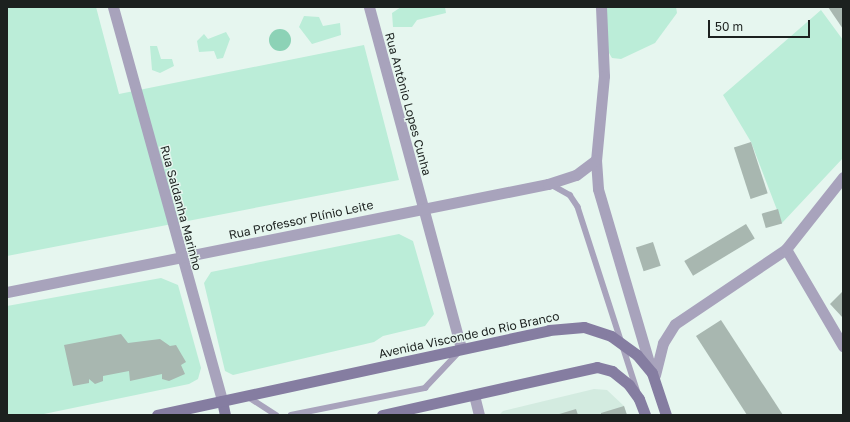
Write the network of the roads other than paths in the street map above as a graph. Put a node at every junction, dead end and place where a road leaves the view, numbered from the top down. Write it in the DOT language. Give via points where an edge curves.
graph roads {
  1 [pos="113,7"];
  2 [pos="369,7"];
  3 [pos="601,7"];
  4 [pos="596,160"];
  5 [pos="843,177"];
  6 [pos="548,184"];
  7 [pos="423,208"];
  8 [pos="786,249"];
  9 [pos="182,258"];
  10 [pos="7,292"];
  11 [pos="621,341"];
  12 [pos="843,346"];
  13 [pos="461,349"];
  14 [pos="653,376"];
  15 [pos="474,395"];
  16 [pos="246,396"];
  17 [pos="639,399"];
  18 [pos="222,401"];
  19 [pos="417,411"];
  20 [pos="157,415"];
  21 [pos="225,415"];
  22 [pos="276,415"];
  23 [pos="291,415"];
  24 [pos="382,415"];
  25 [pos="479,415"];
  26 [pos="645,415"];
  27 [pos="666,415"];
  1 -- 9 [label="street, Rua Saldanha Marinho"];
  2 -- 7 [label="street, Rua Antônio Lopes Cunha"];
  3 -- 4 [label="street" via="604,76"];
  4 -- 6 [label="street, Rua Professor Plínio Leite" via="576,175"];
  4 -- 14 [label="street" via="602,207"];
  5 -- 8 [label="street"];
  6 -- 7 [label="street, Rua Professor Plínio Leite"];
  6 -- 11 [label="lane" via="570,195 578,207"];
  7 -- 9 [label="street, Rua Professor Plínio Leite"];
  7 -- 13 [label="street, Rua Antônio Lopes Cunha"];
  8 -- 12 [label="street"];
  8 -- 14 [label="street" via="675,324 663,343"];
  9 -- 10 [label="street, Rua Professor Plínio Leite"];
  9 -- 18 [label="street, Rua Saldanha Marinho"];
  11 -- 13 [label="main road, Avenida Visconde do Rio Branco" via="593,328 568,327"];
  11 -- 14 [label="main road, Avenida Visconde do Rio Branco"];
  11 -- 17 [label="lane"];
  13 -- 16 [label="main road, Avenida Visconde do Rio Branco"];
  13 -- 23 [label="lane" via="425,388"];
  14 -- 27 [label="main road"];
  15 -- 17 [label="main road" via="575,370 604,368 618,374"];
  15 -- 19 [label="main road"];
  15 -- 25 [label="street"];
  16 -- 18 [label="main road, Avenida Visconde do Rio Branco"];
  16 -- 22 [label="lane"];
  17 -- 26 [label="main road"];
  18 -- 20 [label="main road, Avenida Visconde do Rio Branco"];
  18 -- 21 [label="main road, Rua Saldanha Marinho"];
  19 -- 24 [label="main road"];
}
